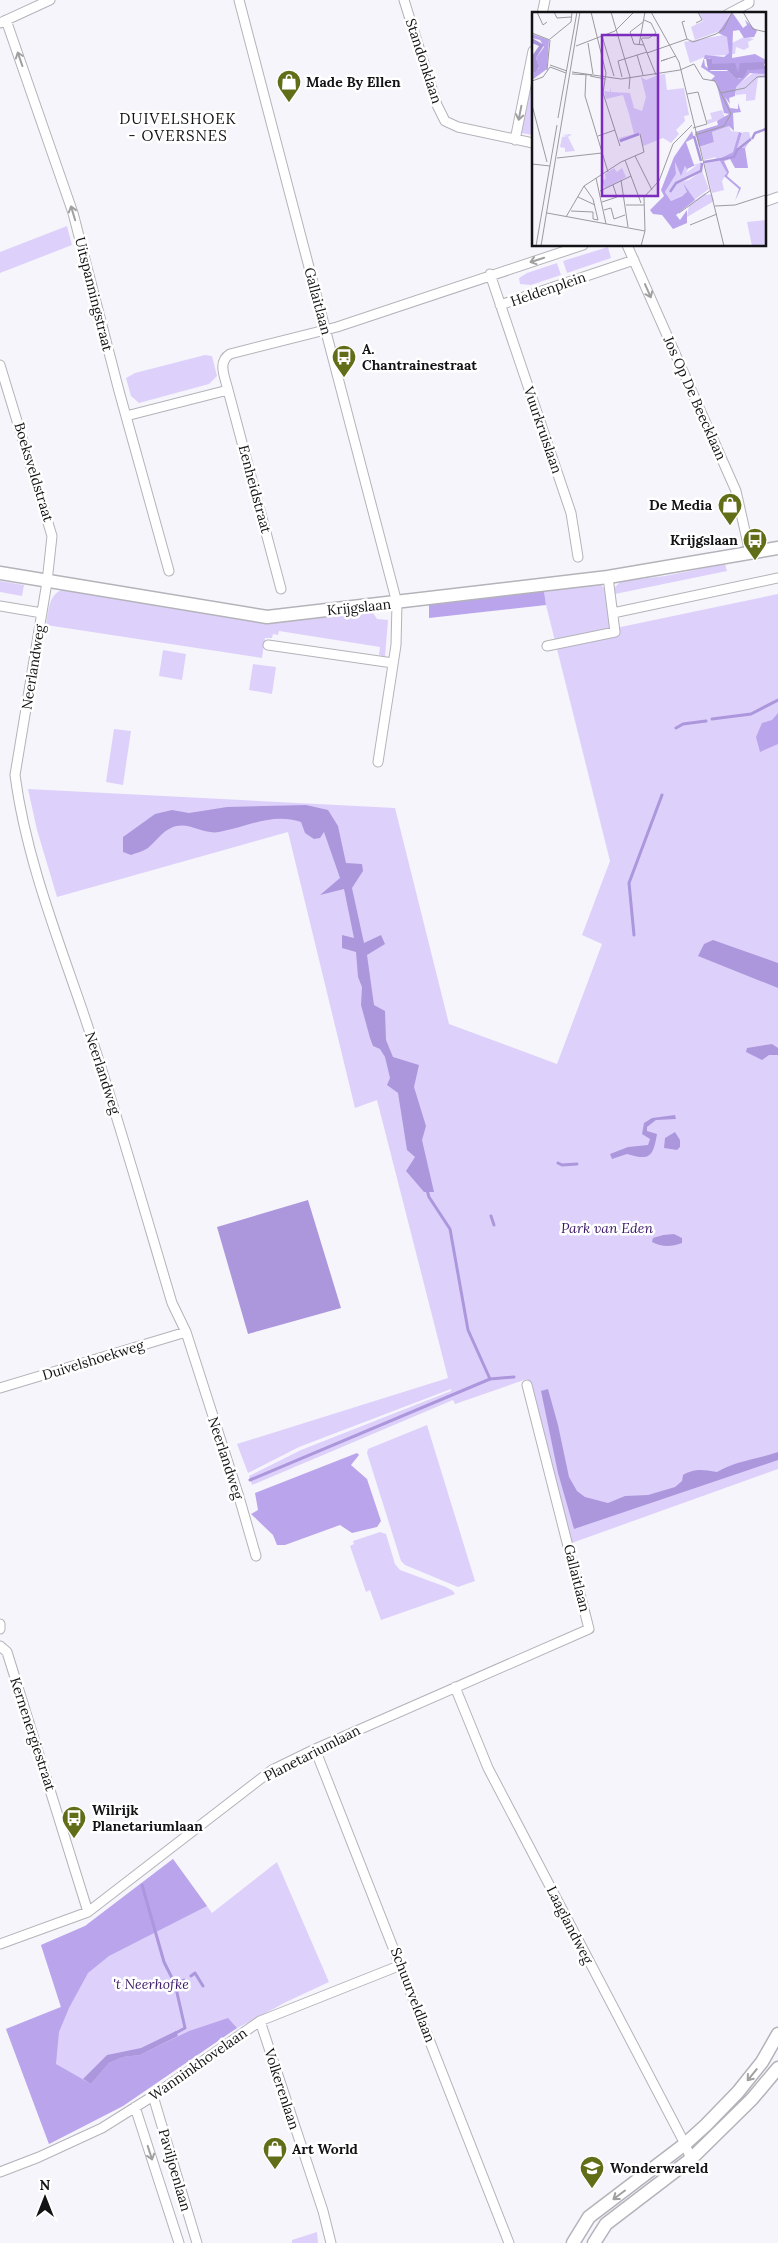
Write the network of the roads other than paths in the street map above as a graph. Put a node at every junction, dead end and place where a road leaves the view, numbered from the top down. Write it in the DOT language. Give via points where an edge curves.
graph roads {
  1 [pos="50,0"];
  2 [pos="239,0"];
  3 [pos="404,0"];
  4 [pos="749,0"];
  5 [pos="732,12"];
  6 [pos="3,22"];
  7 [pos="532,56"];
  8 [pos="515,140"];
  9 [pos="532,143"];
  10 [pos="778,197"];
  11 [pos="766,201"];
  12 [pos="580,246"];
  13 [pos="630,246"];
  14 [pos="634,260"];
  15 [pos="490,274"];
  16 [pos="500,305"];
  17 [pos="325,330"];
  18 [pos="0,364"];
  19 [pos="228,390"];
  20 [pos="126,416"];
  21 [pos="778,548"];
  22 [pos="750,553"];
  23 [pos="578,557"];
  24 [pos="169,571"];
  25 [pos="0,574"];
  26 [pos="608,576"];
  27 [pos="778,578"];
  28 [pos="47,582"];
  29 [pos="281,589"];
  30 [pos="396,603"];
  31 [pos="0,606"];
  32 [pos="42,613"];
  33 [pos="613,613"];
  34 [pos="268,645"];
  35 [pos="547,646"];
  36 [pos="393,663"];
  37 [pos="378,762"];
  38 [pos="186,1332"];
  39 [pos="528,1386"];
  40 [pos="0,1388"];
  41 [pos="256,1556"];
  42 [pos="0,1624"];
  43 [pos="0,1629"];
  44 [pos="0,1646"];
  45 [pos="456,1686"];
  46 [pos="315,1749"];
  47 [pos="88,1912"];
  48 [pos="0,1944"];
  49 [pos="401,1965"];
  50 [pos="260,2021"];
  51 [pos="778,2034"];
  52 [pos="778,2068"];
  53 [pos="153,2096"];
  54 [pos="135,2107"];
  55 [pos="720,2110"];
  56 [pos="730,2121"];
  57 [pos="685,2144"];
  58 [pos="691,2159"];
  59 [pos="0,2172"];
  60 [pos="179,2243"];
  61 [pos="197,2243"];
  62 [pos="331,2243"];
  63 [pos="509,2243"];
  64 [pos="573,2243"];
  65 [pos="594,2243"];
  1 -- 6 [label="street"];
  2 -- 17 [label="street, Gallaitlaan"];
  3 -- 8 [label="street, Standonklaan" via="445,121 458,128"];
  4 -- 5 [label="street"];
  20 -- 6 [label="street, Uitspanningstraat, one-way" via="73,213"];
  7 -- 8 [label="street, one-way"];
  8 -- 9 [label="street, Standonklaan"];
  10 -- 11 [label="street"];
  12 -- 15 [label="street, one-way"];
  13 -- 14 [label="street, Jos Op De Beecklaan"];
  14 -- 16 [label="street, Heldenplein"];
  14 -- 22 [label="street, Jos Op De Beecklaan, one-way" via="736,491"];
  15 -- 16 [label="street, Heldenplein"];
  15 -- 17 [label="street"];
  16 -- 23 [label="street, Vuurkruislaan" via="571,513"];
  17 -- 19 [label="street, Eenheidstraat" via="223,358"];
  17 -- 30 [label="street, Gallaitlaan"];
  18 -- 28 [label="street, Boeksveldstraat" via="51,528"];
  19 -- 20 [label="street"];
  19 -- 29 [label="street, Eenheidstraat"];
  20 -- 24 [label="street, Uitspanningstraat"];
  21 -- 22 [label="street, Krijgslaan"];
  22 -- 26 [label="street, Krijgslaan"];
  25 -- 28 [label="street, Krijgslaan"];
  26 -- 30 [label="street, Krijgslaan"];
  26 -- 33 [label="street"];
  27 -- 33 [label="street"];
  28 -- 30 [label="street, Krijgslaan" via="267,617"];
  28 -- 32 [label="street, Neerlandweg"];
  30 -- 36 [label="street, Gallaitlaan" via="397,636"];
  31 -- 32 [label="street"];
  32 -- 38 [label="street, Neerlandweg" via="16,775 19,804 172,1303"];
  33 -- 35 [label="street" via="615,632"];
  34 -- 36 [label="street"];
  36 -- 37 [label="street, Gallaitlaan"];
  38 -- 40 [label="street, Duivelshoekweg"];
  38 -- 41 [label="street, Neerlandweg"];
  39 -- 45 [label="street, Gallaitlaan" via="589,1629"];
  42 -- 43 [label="street"];
  44 -- 47 [label="street, Kernenergiestraat" via="7,1652"];
  45 -- 46 [label="street, Planetariumlaan"];
  45 -- 57 [label="street, Laaglandweg" via="488,1768"];
  46 -- 47 [label="street, Planetariumlaan" via="272,1770"];
  46 -- 49 [label="street, Schuurveldlaan"];
  47 -- 48 [label="street, Planetariumlaan"];
  49 -- 50 [label="street, Wanninkhovelaan"];
  49 -- 63 [label="street, Schuurveldlaan"];
  50 -- 53 [label="street, Wanninkhovelaan"];
  50 -- 62 [label="street, Volkerenlaan"];
  51 -- 55 [label="street, one-way" via="762,2062"];
  52 -- 56 [label="street"];
  53 -- 54 [label="street, Wanninkhovelaan"];
  53 -- 61 [label="street, Paviljoenlaan"];
  54 -- 59 [label="street, Wanninkhovelaan" via="102,2128"];
  54 -- 60 [label="street, Paviljoenlaan, one-way"];
  55 -- 56 [label="street"];
  55 -- 57 [label="street"];
  56 -- 58 [label="street"];
  57 -- 58 [label="street, Laaglandweg"];
  57 -- 64 [label="street, one-way" via="589,2216"];
  58 -- 65 [label="street" via="606,2224"];
}
